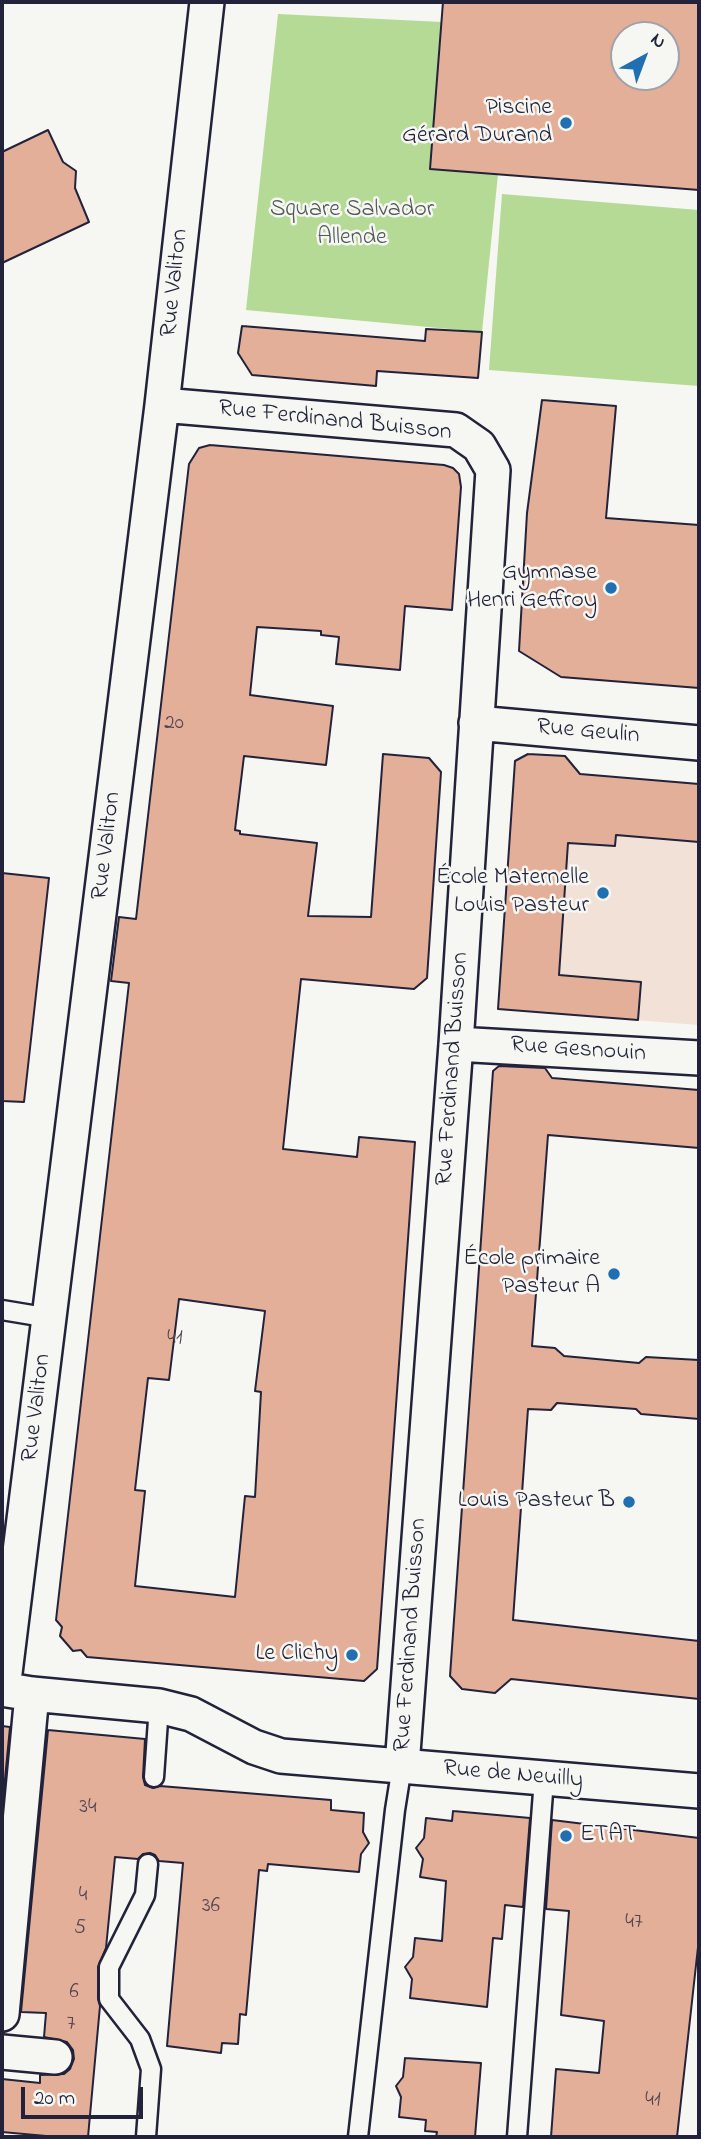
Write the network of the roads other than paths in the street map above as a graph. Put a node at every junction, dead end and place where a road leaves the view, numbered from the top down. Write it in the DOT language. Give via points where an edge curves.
graph roads {
  1 [pos="207,2"];
  2 [pos="162,405"];
  3 [pos="476,723"];
  4 [pos="699,743"];
  5 [pos="456,1044"];
  6 [pos="699,1058"];
  7 [pos="2,1310"];
  8 [pos="50,1318"];
  9 [pos="12,1690"];
  10 [pos="159,1706"];
  11 [pos="402,1766"];
  12 [pos="154,1777"];
  13 [pos="544,1779"];
  14 [pos="684,1791"];
  15 [pos="699,1815"];
  16 [pos="148,1864"];
  17 [pos="2,2014"];
  18 [pos="2,2052"];
  19 [pos="55,2057"];
  20 [pos="146,2137"];
  21 [pos="358,2137"];
  22 [pos="517,2137"];
  1 -- 2 [label="street, Rue Valiton"];
  2 -- 3 [label="street, Rue Ferdinand Buisson" via="456,430 479,446 493,470"];
  2 -- 8 [label="street, Rue Valiton"];
  3 -- 4 [label="street, Rue Geulin"];
  3 -- 5 [label="street, Rue Ferdinand Buisson"];
  5 -- 6 [label="street, Rue Gesnouin"];
  5 -- 11 [label="street, Rue Ferdinand Buisson"];
  7 -- 8 [label="lane"];
  8 -- 9 [label="street, Rue Valiton"];
  9 -- 10 [label="street, Rue de Neuilly"];
  9 -- 17 [label="street, Rue Valiton"];
  10 -- 11 [label="street, Rue de Neuilly" via="191,1714 281,1756"];
  10 -- 12 [label="lane"];
  11 -- 13 [label="street, Rue de Neuilly"];
  11 -- 21 [label="lane"];
  13 -- 14 [label="street, Rue de Neuilly"];
  13 -- 22 [label="lane"];
  14 -- 15 [label="street"];
  16 -- 20 [label="lane" via="145,1895 109,1966 109,1999 140,2039 150,2070"];
  18 -- 19 [label="street"];
}
